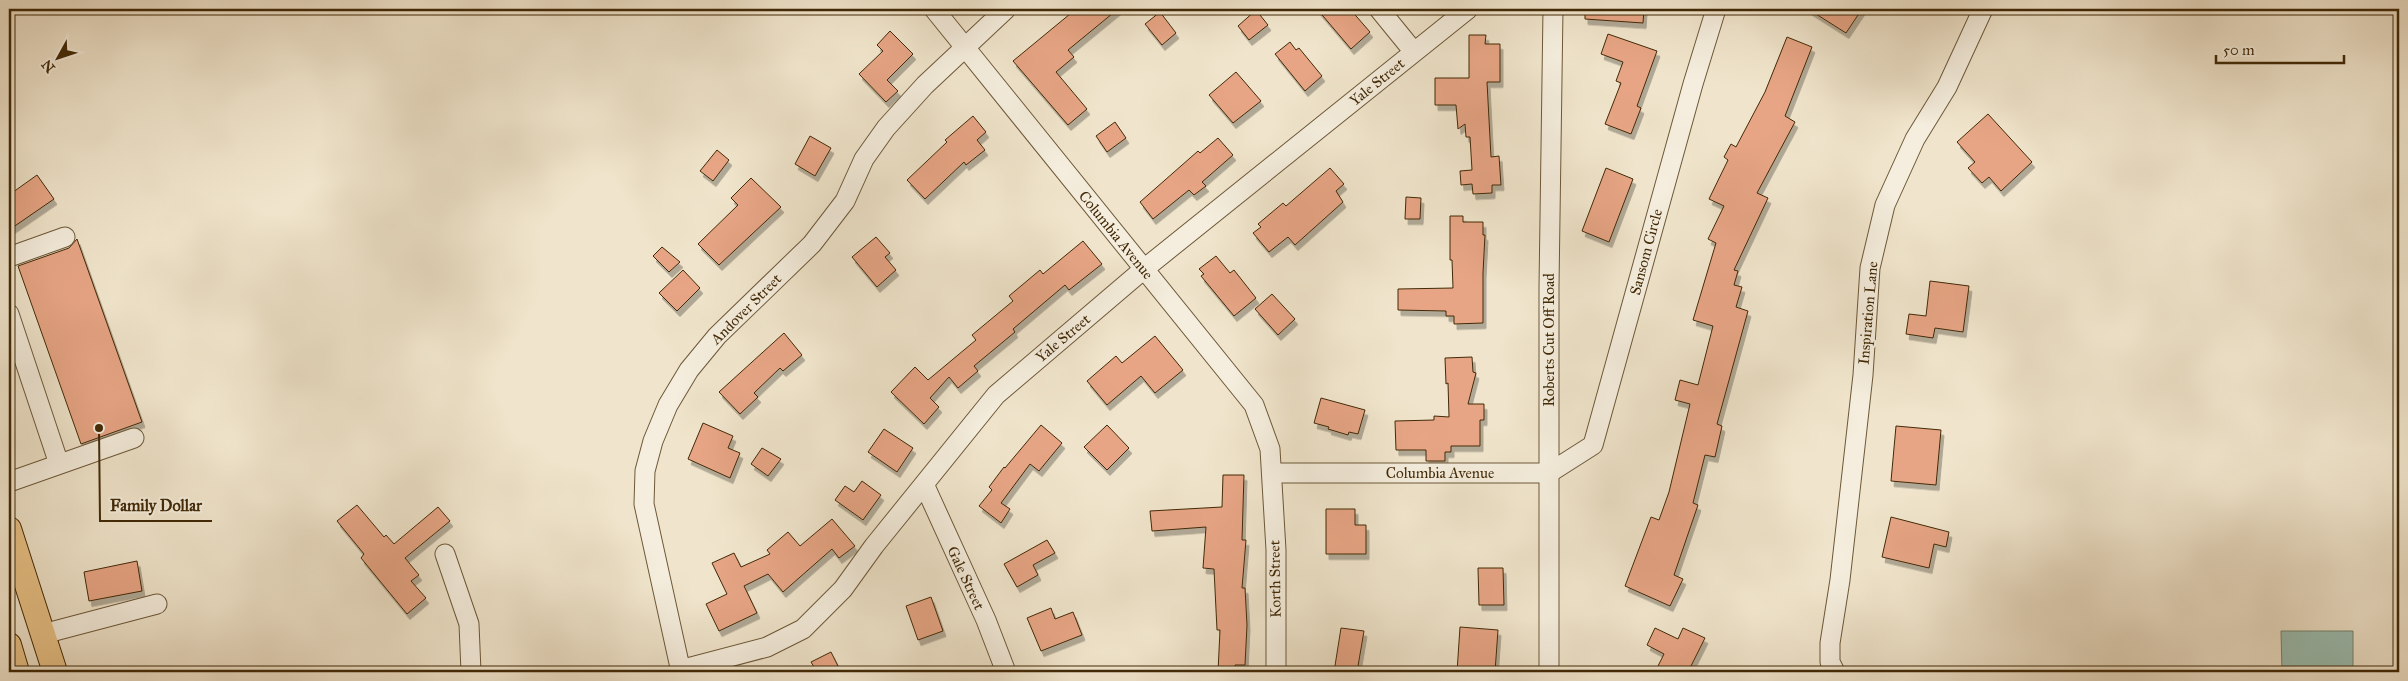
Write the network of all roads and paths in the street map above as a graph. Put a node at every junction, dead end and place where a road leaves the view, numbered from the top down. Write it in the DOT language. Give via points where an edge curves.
graph roads {
  1 [pos="934,9"];
  2 [pos="1006,9"];
  3 [pos="1379,9"];
  4 [pos="1468,9"];
  5 [pos="1553,9"];
  6 [pos="1716,9"];
  7 [pos="1983,9"];
  8 [pos="964,48"];
  9 [pos="1414,52"];
  10 [pos="64,237"];
  11 [pos="9,257"];
  12 [pos="1144,269"];
  13 [pos="9,314"];
  14 [pos="134,438"];
  15 [pos="59,464"];
  16 [pos="1549,473"];
  17 [pos="1272,479"];
  18 [pos="9,482"];
  19 [pos="924,484"];
  20 [pos="9,529"];
  21 [pos="445,554"];
  22 [pos="157,604"];
  23 [pos="43,634"];
  24 [pos="9,645"];
  25 [pos="681,671"];
  26 [pos="17,672"];
  27 [pos="55,672"];
  28 [pos="471,672"];
  29 [pos="1006,672"];
  30 [pos="1276,672"];
  31 [pos="1549,672"];
  32 [pos="1835,672"];
  1 -- 8 [label="street, Columbia Avenue"];
  2 -- 8 [label="street, Andover Street"];
  3 -- 9 [label="street"];
  4 -- 9 [label="street, Yale Street"];
  5 -- 16 [label="street, Roberts Cut Off Road"];
  6 -- 16 [label="street, Sansom Circle" via="1593,445"];
  7 -- 32 [label="street, Inspiration Lane" via="1948,88 1915,139 1885,205 1870,268 1863,375 1830,643 1830,662"];
  8 -- 12 [label="street, Columbia Avenue"];
  8 -- 25 [label="street, Andover Street" via="886,128 864,159 845,201 812,244 716,336 689,370 668,406 644,471 644,504"];
  9 -- 12 [label="street, Yale Street"];
  10 -- 11 [label="street"];
  12 -- 17 [label="street, Columbia Avenue" via="1254,405 1266,435"];
  12 -- 19 [label="street, Yale Street" via="996,395"];
  13 -- 15 [label="street"];
  14 -- 15 [label="street"];
  15 -- 18 [label="street"];
  16 -- 17 [label="street, Columbia Avenue"];
  16 -- 31 [label="street, Roberts Cut Off Road"];
  17 -- 30 [label="street, Korth Street" via="1276,550"];
  19 -- 25 [label="street, Yale Street" via="843,589 803,629 767,647"];
  19 -- 29 [label="street, Gale Street"];
  20 -- 23 [label="main road"];
  21 -- 28 [label="street" via="470,624"];
  22 -- 23 [label="street"];
  23 -- 27 [label="main road"];
  24 -- 26 [label="main road"];
}
